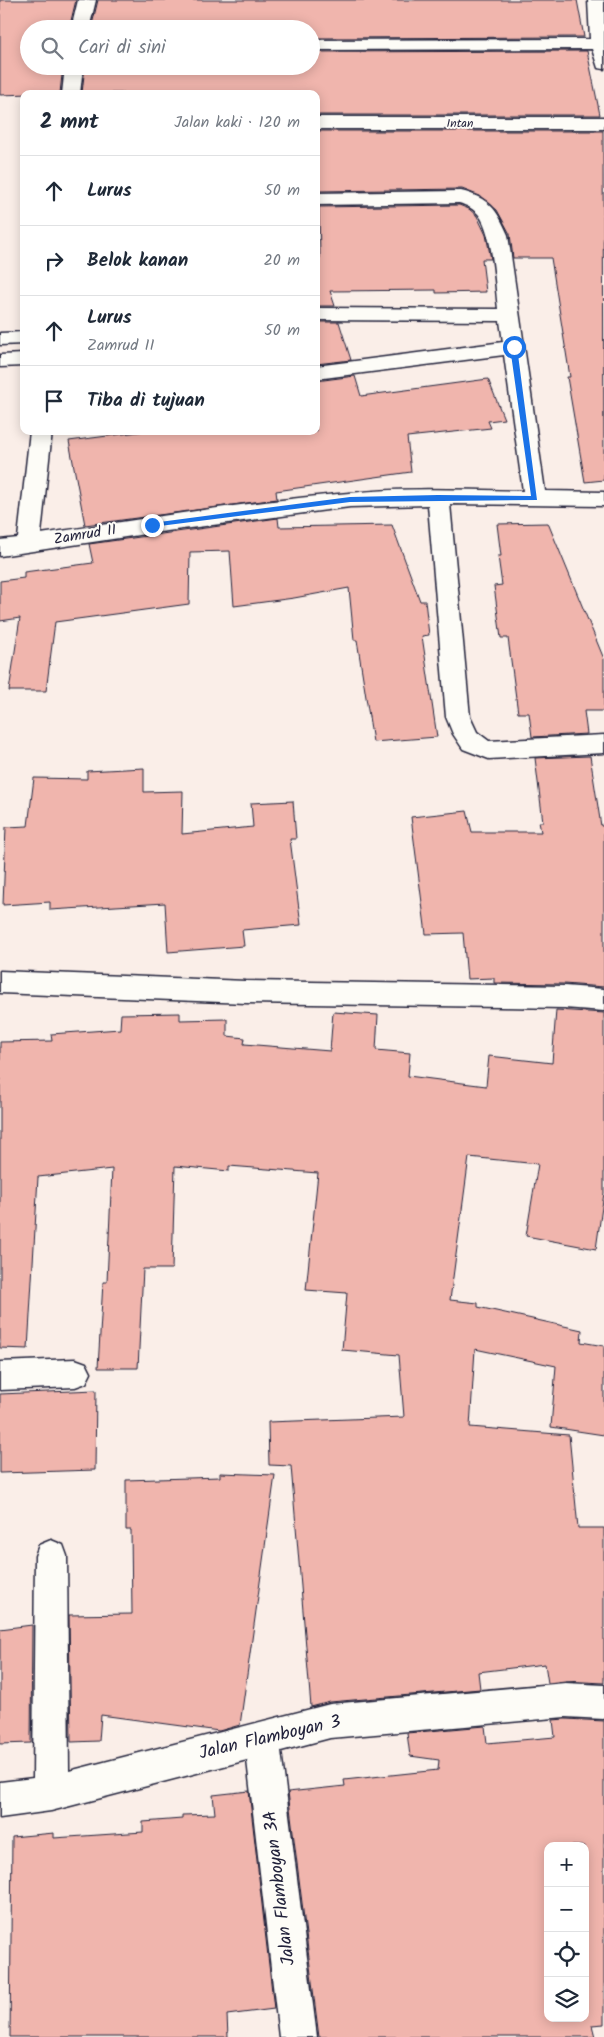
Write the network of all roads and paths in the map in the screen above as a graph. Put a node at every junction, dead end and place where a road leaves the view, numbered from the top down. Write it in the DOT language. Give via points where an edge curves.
graph roads {
  1 [pos="87,0"];
  2 [pos="597,0"];
  3 [pos="82,20"];
  4 [pos="602,44"];
  5 [pos="320,45"];
  6 [pos="604,64"];
  7 [pos="73,75"];
  8 [pos="71,90"];
  9 [pos="604,122"];
  10 [pos="320,123"];
  11 [pos="320,199"];
  12 [pos="320,314"];
  13 [pos="509,315"];
  14 [pos="20,338"];
  15 [pos="0,339"];
  16 [pos="514,347"];
  17 [pos="20,360"];
  18 [pos="0,361"];
  19 [pos="320,372"];
  20 [pos="41,435"];
  21 [pos="438,497"];
  22 [pos="534,498"];
  23 [pos="604,500"];
  24 [pos="29,543"];
  25 [pos="0,548"];
  26 [pos="604,744"];
  27 [pos="0,982"];
  28 [pos="604,1000"];
  29 [pos="75,1373"];
  30 [pos="0,1376"];
  31 [pos="51,1556"];
  32 [pos="604,1702"];
  33 [pos="262,1738"];
  34 [pos="52,1793"];
  35 [pos="0,1800"];
  36 [pos="298,2037"];
  1 -- 3 [label="street"];
  2 -- 4 [label="street"];
  4 -- 5 [label="street"];
  4 -- 6 [label="street"];
  7 -- 8 [label="street"];
  9 -- 10 [label="street, Intan"];
  11 -- 13 [label="street" via="461,197 478,202 487,210 498,235"];
  12 -- 13 [label="street"];
  13 -- 16 [label="street"];
  14 -- 15 [label="street"];
  16 -- 19 [label="street"];
  16 -- 22 [label="street"];
  17 -- 18 [label="street"];
  20 -- 24 [label="street"];
  21 -- 22 [label="street, Zamrud II"];
  21 -- 24 [label="street, Zamrud II" via="341,501"];
  21 -- 26 [label="street" via="458,717 462,731 477,747 489,750"];
  22 -- 23 [label="street, Zamrud II"];
  24 -- 25 [label="street, Zamrud II"];
  27 -- 28 [label="street" via="246,992"];
  29 -- 30 [label="street"];
  31 -- 34 [label="street"];
  32 -- 33 [label="street, Jalan Flamboyan 3" via="565,1700 330,1722"];
  33 -- 34 [label="street, Jalan Flamboyan 3"];
  33 -- 36 [label="street, Jalan Flamboyan 3A"];
  34 -- 35 [label="street, Jalan Flamboyan 3"];
}
